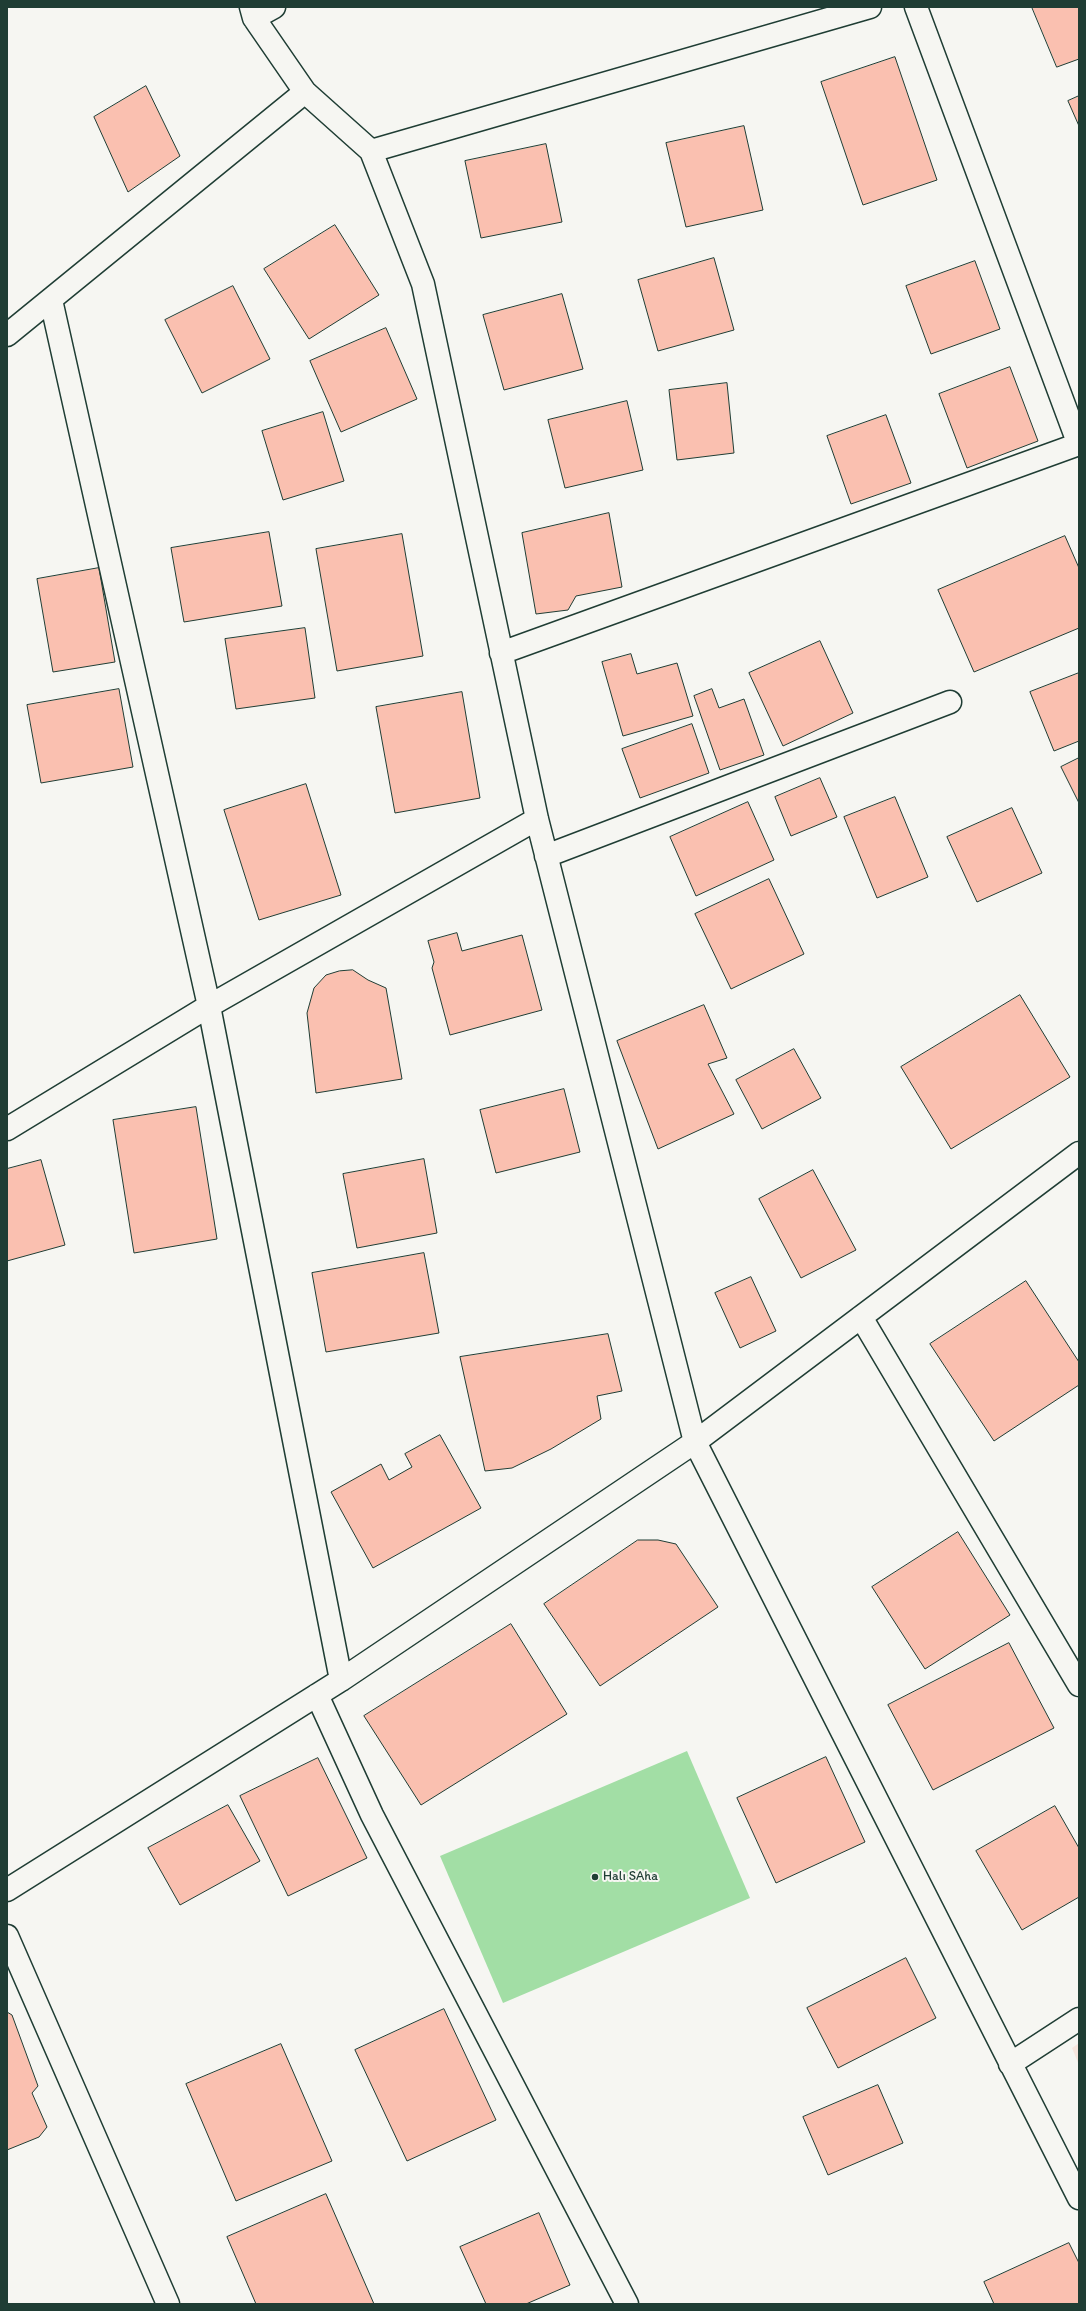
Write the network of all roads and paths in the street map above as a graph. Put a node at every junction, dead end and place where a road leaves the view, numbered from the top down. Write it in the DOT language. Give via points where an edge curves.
graph roads {
  1 [pos="274,7"];
  2 [pos="870,7"];
  3 [pos="916,7"];
  4 [pos="252,12"];
  5 [pos="305,92"];
  6 [pos="371,151"];
  7 [pos="51,300"];
  8 [pos="7,335"];
  9 [pos="1079,444"];
  10 [pos="501,653"];
  11 [pos="950,702"];
  12 [pos="537,819"];
  13 [pos="546,856"];
  14 [pos="209,1006"];
  15 [pos="7,1129"];
  16 [pos="1079,1153"];
  17 [pos="861,1317"];
  18 [pos="695,1442"];
  19 [pos="341,1680"];
  20 [pos="1079,1685"];
  21 [pos="317,1695"];
  22 [pos="7,1890"];
  23 [pos="7,1936"];
  24 [pos="1079,2019"];
  25 [pos="1010,2064"];
  26 [pos="1079,2198"];
  27 [pos="168,2304"];
  28 [pos="626,2304"];
  1 -- 4 [label="street"];
  2 -- 6 [label="street"];
  3 -- 9 [label="street"];
  4 -- 5 [label="street"];
  5 -- 6 [label="street"];
  5 -- 7 [label="street"];
  6 -- 10 [label="street" via="423,284"];
  7 -- 8 [label="street"];
  7 -- 14 [label="street"];
  9 -- 10 [label="street"];
  10 -- 12 [label="street"];
  11 -- 13 [label="street"];
  12 -- 13 [label="street"];
  12 -- 14 [label="street"];
  13 -- 18 [label="street"];
  14 -- 15 [label="street"];
  14 -- 19 [label="street"];
  16 -- 17 [label="street"];
  17 -- 18 [label="street"];
  17 -- 20 [label="street"];
  18 -- 19 [label="street"];
  18 -- 25 [label="street"];
  19 -- 21 [label="street"];
  21 -- 22 [label="street"];
  21 -- 28 [label="street" via="372,1815"];
  23 -- 27 [label="street"];
  24 -- 25 [label="street"];
  25 -- 26 [label="street"];
}
